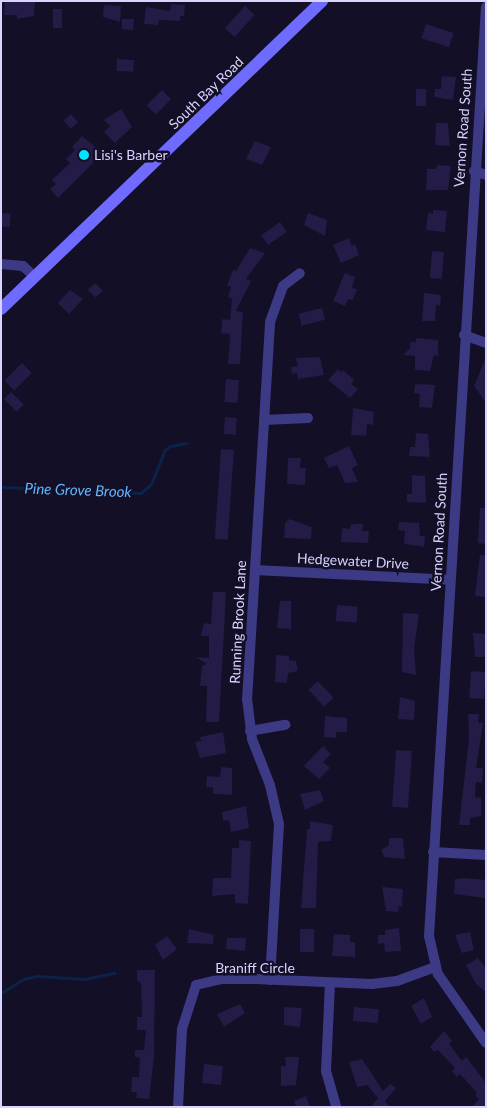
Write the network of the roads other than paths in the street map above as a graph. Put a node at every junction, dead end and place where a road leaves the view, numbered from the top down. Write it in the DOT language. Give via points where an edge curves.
graph roads {
  1 [pos="322,1"];
  2 [pos="486,7"];
  3 [pos="474,171"];
  4 [pos="486,176"];
  5 [pos="1,264"];
  6 [pos="300,273"];
  7 [pos="35,277"];
  8 [pos="1,309"];
  9 [pos="464,335"];
  10 [pos="486,343"];
  11 [pos="308,418"];
  12 [pos="264,420"];
  13 [pos="254,570"];
  14 [pos="450,580"];
  15 [pos="285,725"];
  16 [pos="250,731"];
  17 [pos="433,852"];
  18 [pos="486,855"];
  19 [pos="435,967"];
  20 [pos="270,980"];
  21 [pos="330,983"];
  22 [pos="486,1043"];
  23 [pos="178,1107"];
  24 [pos="336,1107"];
  1 -- 7 [label="street, South Bay Road"];
  2 -- 3 [label="street, Vernon Road South"];
  3 -- 4 [label="street"];
  3 -- 9 [label="street, Vernon Road South"];
  5 -- 7 [label="street" via="23,266"];
  6 -- 12 [label="street, Running Brook Lane" via="283,286 274,302"];
  7 -- 8 [label="street, South Bay Road"];
  9 -- 10 [label="street"];
  9 -- 14 [label="street, Vernon Road South"];
  11 -- 12 [label="street"];
  12 -- 13 [label="street, Running Brook Lane"];
  13 -- 14 [label="street, Hedgewater Drive"];
  13 -- 16 [label="street, Running Brook Lane" via="247,700"];
  14 -- 17 [label="street, Vernon Road South"];
  15 -- 16 [label="street"];
  16 -- 20 [label="street, Running Brook Lane" via="272,792 279,824"];
  17 -- 18 [label="street"];
  17 -- 19 [label="street, Vernon Road South" via="429,936"];
  19 -- 21 [label="street, Braniff Circle" via="397,981"];
  19 -- 22 [label="street, Vernon Road South" via="459,1008"];
  20 -- 21 [label="street, Braniff Circle"];
  20 -- 23 [label="street, Braniff Circle" via="223,979 196,984 182,1029"];
  21 -- 24 [label="street" via="326,1071"];
}
